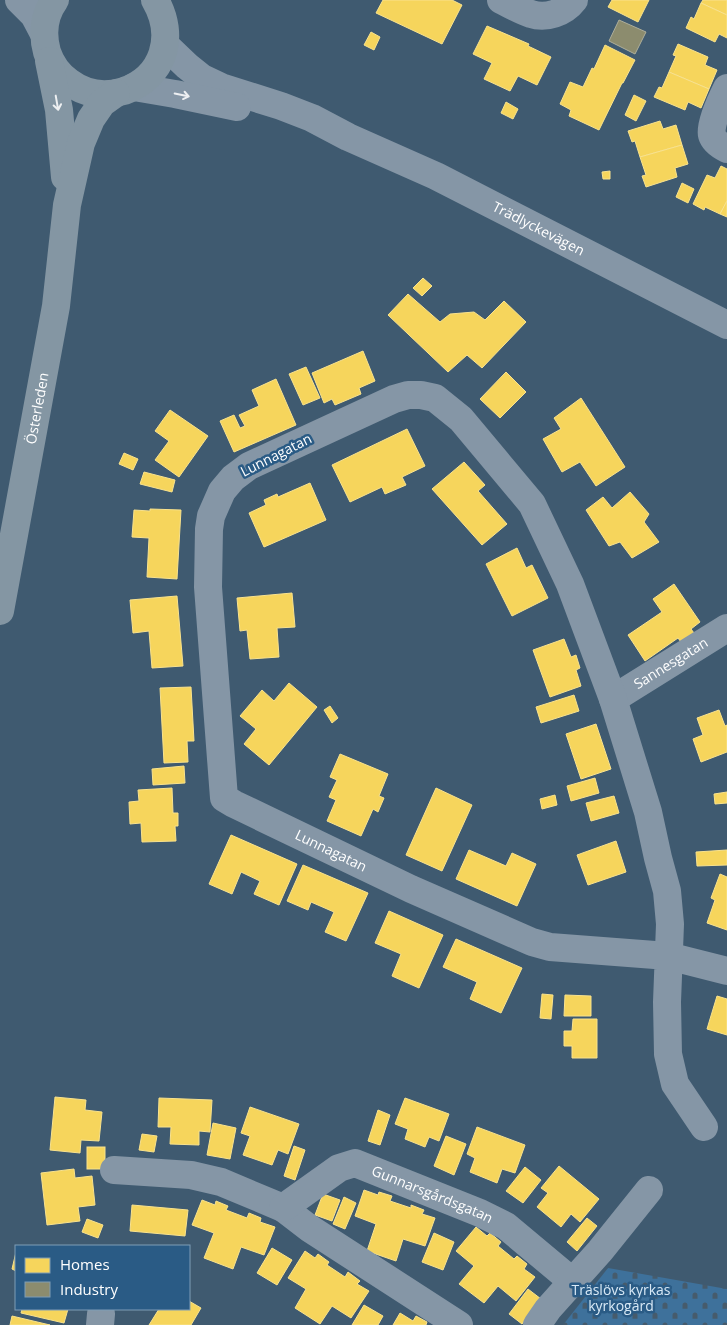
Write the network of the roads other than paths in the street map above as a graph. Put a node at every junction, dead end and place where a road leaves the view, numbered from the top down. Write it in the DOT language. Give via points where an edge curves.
graph roads {
  1 [pos="19,0"];
  2 [pos="55,0"];
  3 [pos="156,0"];
  4 [pos="501,0"];
  5 [pos="574,0"];
  6 [pos="165,44"];
  7 [pos="46,45"];
  8 [pos="727,88"];
  9 [pos="125,90"];
  10 [pos="348,137"];
  11 [pos="727,149"];
  12 [pos="67,205"];
  13 [pos="727,325"];
  14 [pos="0,611"];
  15 [pos="727,628"];
  16 [pos="613,699"];
  17 [pos="668,956"];
  18 [pos="727,971"];
  19 [pos="704,1127"];
  20 [pos="114,1170"];
  21 [pos="650,1190"];
  22 [pos="283,1208"];
  23 [pos="573,1282"];
  24 [pos="459,1325"];
  25 [pos="537,1325"];
  1 -- 7 [label="street, Trädlyckevägen" via="34,15"];
  2 -- 7 [label="main road" via="48,13"];
  3 -- 6 [label="main road" via="163,14"];
  4 -- 5 [label="street" via="540,16 565,10"];
  6 -- 9 [label="main road" via="154,69 141,83"];
  6 -- 10 [label="street, Trädlyckevägen" via="202,78 312,118"];
  7 -- 9 [label="main road, Trädlyckevägen" via="55,68 75,87 102,94"];
  7 -- 12 [label="main road, Österleden, one-way" via="59,110"];
  8 -- 11 [label="street" via="712,128 716,142"];
  9 -- 10 [label="street, Trädlyckevägen, one-way" via="175,94 264,113"];
  9 -- 12 [label="main road, Österleden" via="102,103 91,119 81,143"];
  10 -- 13 [label="street, Trädlyckevägen" via="436,176"];
  12 -- 14 [label="main road, Österleden" via="56,306"];
  15 -- 16 [label="street, Sannesgatan"];
  16 -- 17 [label="street, Lunnagatan" via="648,812 667,891"];
  16 -- 17 [label="street, Lunnagatan" via="570,584 532,504 461,419 435,398 408,395 394,399 249,466 222,491 209,529 208,587 224,798 412,889 532,942"];
  17 -- 18 [label="street"];
  17 -- 19 [label="street, Lunnagatan" via="668,1054 675,1084"];
  20 -- 22 [label="street" via="191,1176 221,1182"];
  21 -- 23 [label="street"];
  22 -- 23 [label="street, Gunnarsgårdsgatan" via="339,1168 355,1163 506,1226"];
  22 -- 24 [label="street"];
  23 -- 25 [label="street"];
}
